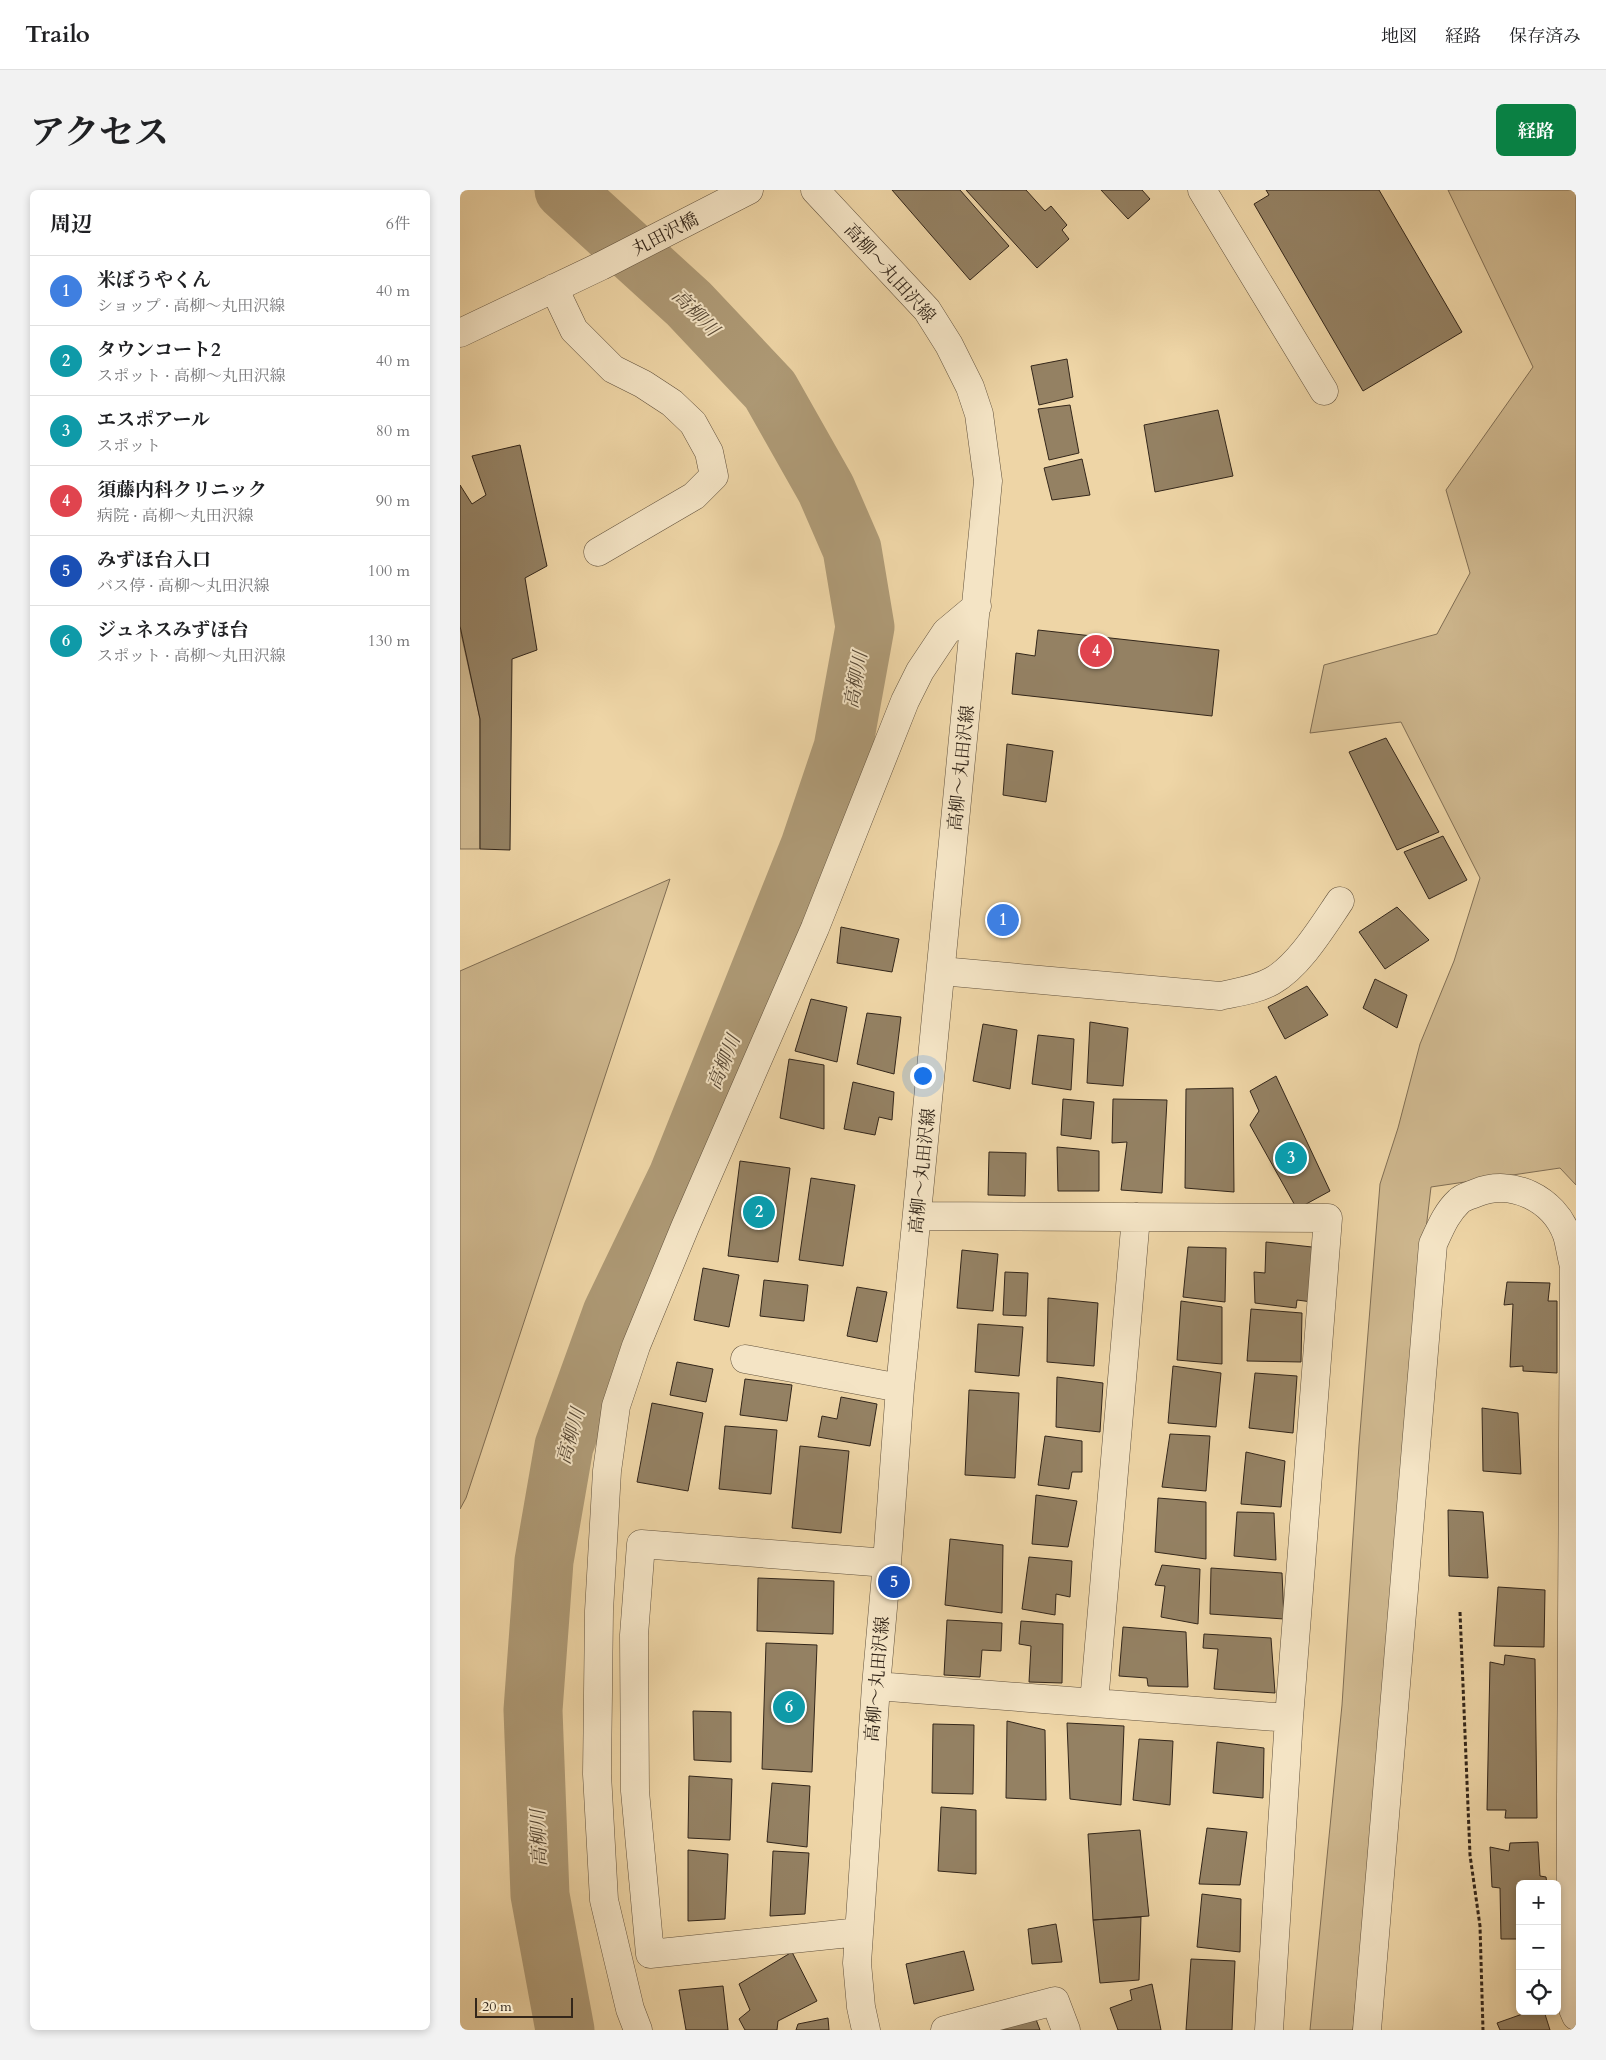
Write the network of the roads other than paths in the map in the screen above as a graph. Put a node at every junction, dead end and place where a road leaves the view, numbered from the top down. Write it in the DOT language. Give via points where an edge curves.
graph roads {
  1 [pos="815,190"];
  2 [pos="1202,190"];
  3 [pos="739,196"];
  4 [pos="554,288"];
  5 [pos="460,333"];
  6 [pos="1324,391"];
  7 [pos="598,552"];
  8 [pos="977,606"];
  9 [pos="1340,901"];
  10 [pos="941,970"];
  11 [pos="918,1216"];
  12 [pos="1136,1217"];
  13 [pos="745,1359"];
  14 [pos="900,1388"];
  15 [pos="887,1563"];
  16 [pos="1574,1678"];
  17 [pos="876,1686"];
  18 [pos="1094,1703"];
  19 [pos="1289,1718"];
  20 [pos="859,1932"];
  21 [pos="1576,2016"];
  22 [pos="638,2030"];
  23 [pos="866,2030"];
  24 [pos="945,2030"];
  25 [pos="1066,2030"];
  26 [pos="1269,2030"];
  27 [pos="1367,2030"];
  1 -- 8 [label="street, 高柳～丸田沢線" via="927,310 970,387 979,414 988,481"];
  2 -- 6 [label="street"];
  3 -- 4 [label="street, 丸田沢橋"];
  4 -- 5 [label="street, 丸田沢橋"];
  4 -- 7 [label="street" via="574,330 613,369 672,403 693,423 709,452 714,476 694,496"];
  8 -- 10 [label="street, 高柳～丸田沢線"];
  8 -- 22 [label="street" via="946,632 905,701 816,928 684,1227 636,1346 616,1406 607,1471 598,1611 597,1774 604,1900"];
  9 -- 10 [label="street" via="1309,945 1274,980 1252,990 1220,996"];
  10 -- 11 [label="street, 高柳～丸田沢線"];
  11 -- 12 [label="street"];
  11 -- 14 [label="street, 高柳～丸田沢線"];
  12 -- 18 [label="street"];
  12 -- 19 [label="street" via="1328,1218"];
  13 -- 14 [label="street"];
  14 -- 15 [label="street, 高柳～丸田沢線"];
  15 -- 17 [label="street, 高柳～丸田沢線"];
  15 -- 20 [label="street" via="641,1544 634,1636 635,1791 650,1954"];
  16 -- 21 [label="street" via="1570,1976"];
  16 -- 27 [label="street" via="1574,1266 1567,1234 1550,1208 1531,1194 1514,1189 1483,1190 1460,1200 1444,1219 1433,1244"];
  17 -- 18 [label="street"];
  17 -- 20 [label="street, 高柳～丸田沢線"];
  18 -- 19 [label="street"];
  19 -- 26 [label="street"];
  20 -- 23 [label="street, 高柳～丸田沢線" via="857,1963"];
  24 -- 25 [label="street" via="1055,2001"];
}
